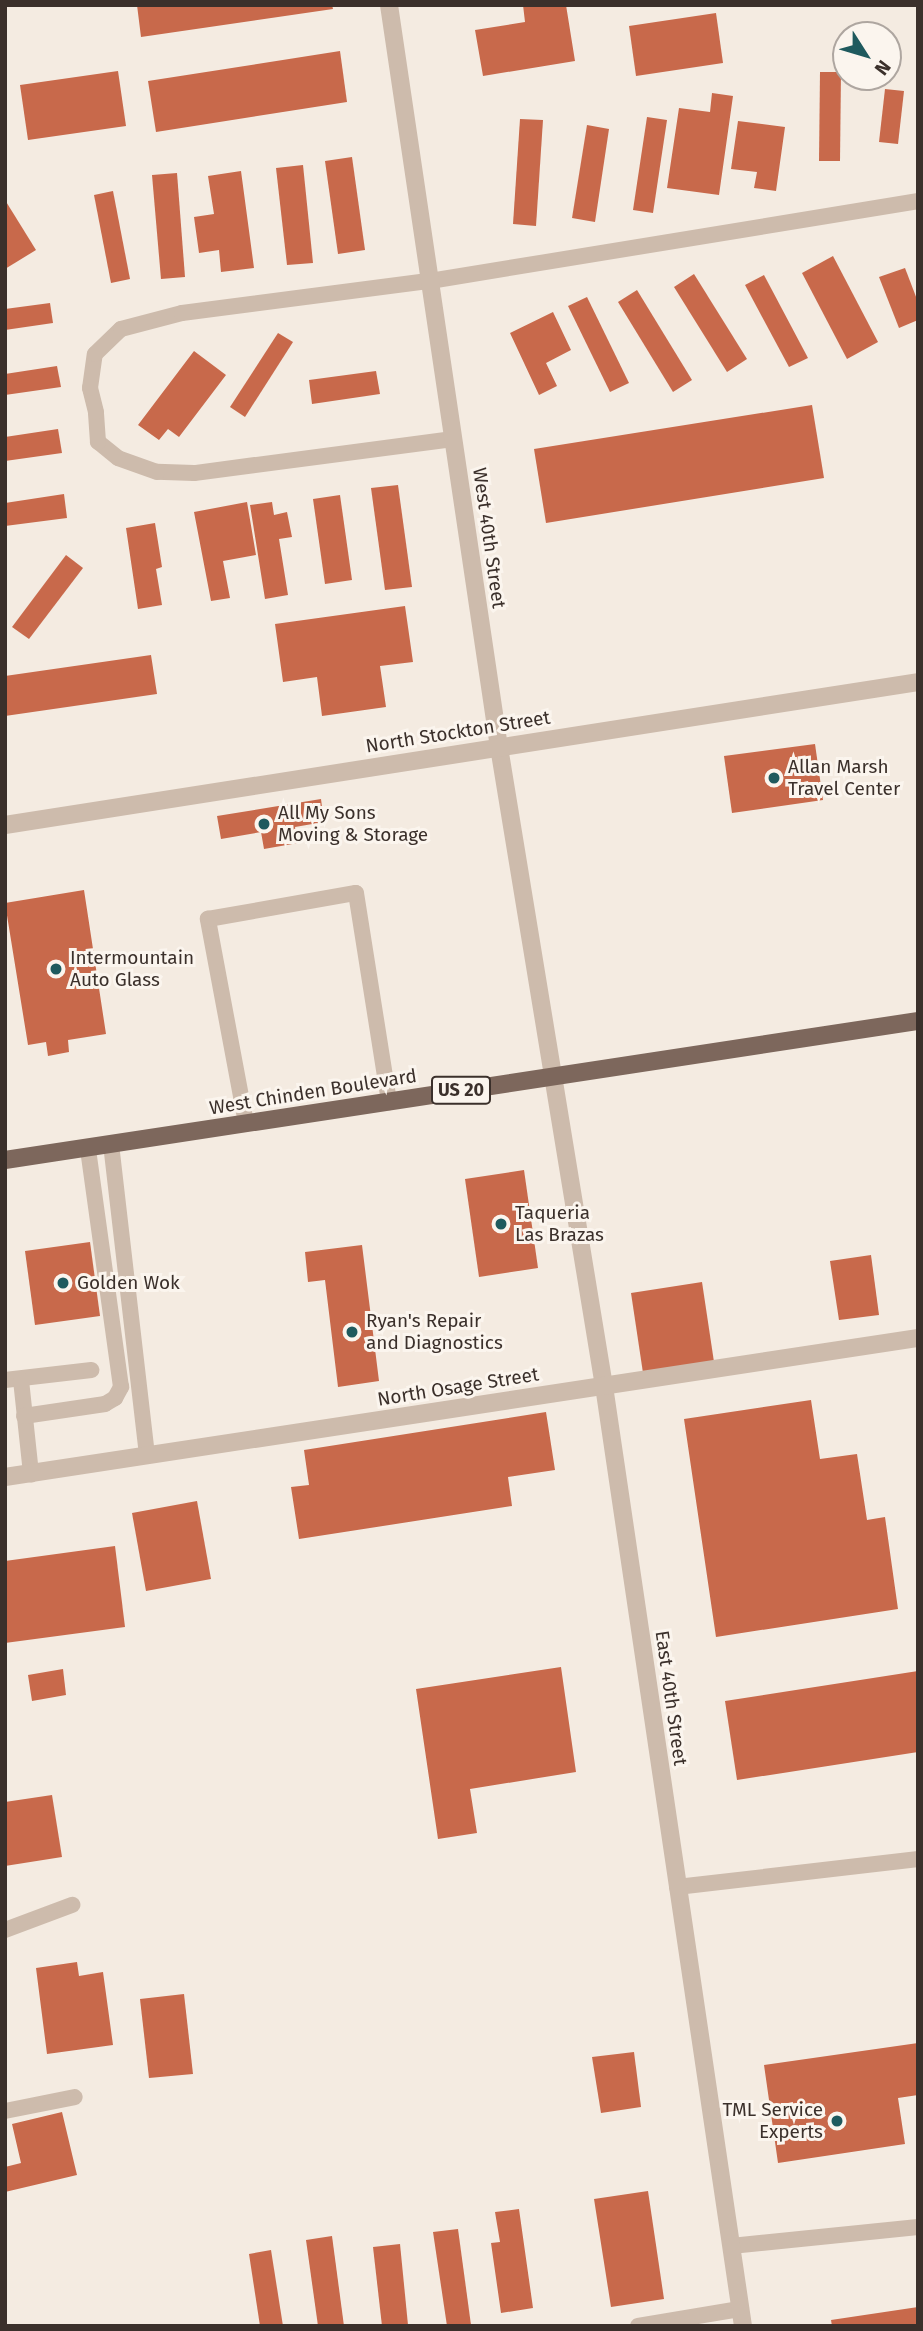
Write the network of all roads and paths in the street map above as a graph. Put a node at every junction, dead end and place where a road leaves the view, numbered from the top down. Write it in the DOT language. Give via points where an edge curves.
graph roads {
  1 [pos="389,5"];
  2 [pos="918,201"];
  3 [pos="430,281"];
  4 [pos="453,439"];
  5 [pos="918,682"];
  6 [pos="499,747"];
  7 [pos="5,825"];
  8 [pos="918,1021"];
  9 [pos="553,1076"];
  10 [pos="389,1102"];
  11 [pos="246,1123"];
  12 [pos="111,1144"];
  13 [pos="88,1148"];
  14 [pos="5,1160"];
  15 [pos="918,1338"];
  16 [pos="91,1370"];
  17 [pos="13,1380"];
  18 [pos="604,1386"];
  19 [pos="24,1416"];
  20 [pos="147,1456"];
  21 [pos="31,1474"];
  22 [pos="5,1477"];
  23 [pos="918,1859"];
  24 [pos="677,1887"];
  25 [pos="72,1905"];
  26 [pos="5,1930"];
  27 [pos="75,2098"];
  28 [pos="5,2111"];
  29 [pos="918,2227"];
  30 [pos="731,2246"];
  31 [pos="742,2317"];
  32 [pos="638,2326"];
  1 -- 3 [label="street, West 40th Street"];
  2 -- 3 [label="lane"];
  3 -- 4 [label="street, West 40th Street"];
  3 -- 4 [label="lane" via="182,313 121,329 96,354 90,388 98,442 118,458 157,472 194,473"];
  4 -- 6 [label="street, West 40th Street"];
  5 -- 6 [label="street, North Stockton Street"];
  6 -- 7 [label="street, North Stockton Street"];
  6 -- 9 [label="street, West 40th Street"];
  8 -- 9 [label="main road, West Chinden Boulevard / US 20"];
  9 -- 10 [label="main road, West Chinden Boulevard / US 20"];
  9 -- 18 [label="street, East 40th Street"];
  10 -- 11 [label="main road, West Chinden Boulevard / US 20"];
  10 -- 11 [label="lane" via="356,893 208,919"];
  11 -- 12 [label="main road, West Chinden Boulevard / US 20"];
  12 -- 13 [label="main road, West Chinden Boulevard / US 20"];
  12 -- 20 [label="lane"];
  13 -- 14 [label="main road, West Chinden Boulevard / US 20"];
  13 -- 19 [label="lane" via="121,1387 106,1404"];
  15 -- 18 [label="street, North Osage Street"];
  16 -- 17 [label="lane"];
  17 -- 19 [label="lane"];
  18 -- 20 [label="street, North Osage Street"];
  18 -- 24 [label="street, East 40th Street"];
  19 -- 21 [label="lane"];
  20 -- 21 [label="street, North Osage Street"];
  21 -- 22 [label="street, North Osage Street"];
  23 -- 24 [label="lane"];
  24 -- 30 [label="street, East 40th Street"];
  25 -- 26 [label="lane"];
  27 -- 28 [label="lane"];
  29 -- 30 [label="lane"];
  30 -- 31 [label="street, East 40th Street"];
  31 -- 32 [label="lane"];
}
